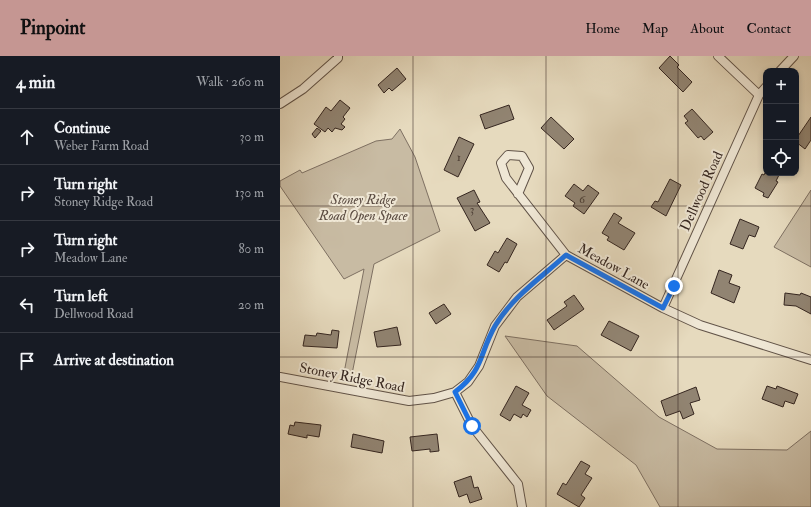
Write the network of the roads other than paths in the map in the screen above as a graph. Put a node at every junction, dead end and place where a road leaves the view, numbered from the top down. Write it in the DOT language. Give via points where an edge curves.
graph roads {
  1 [pos="718,56"];
  2 [pos="794,56"];
  3 [pos="339,57"];
  4 [pos="783,68"];
  5 [pos="763,90"];
  6 [pos="759,95"];
  7 [pos="280,104"];
  8 [pos="518,194"];
  9 [pos="566,255"];
  10 [pos="663,308"];
  11 [pos="811,360"];
  12 [pos="280,377"];
  13 [pos="455,392"];
  14 [pos="522,507"];
  1 -- 6 [label="street"];
  2 -- 4 [label="street"];
  3 -- 7 [label="street" via="303,89"];
  5 -- 6 [label="street, Dellwood Road"];
  6 -- 10 [label="street, Dellwood Road"];
  8 -- 8 [label="street, Meadow Lane" via="529,168 522,156 508,155 501,164 506,178"];
  8 -- 9 [label="street, Meadow Lane"];
  9 -- 10 [label="street, Meadow Lane"];
  9 -- 13 [label="street, Stoney Ridge Road" via="517,297 495,326 479,366 468,382"];
  10 -- 11 [label="street, Meadow Lane" via="700,325"];
  12 -- 13 [label="street, Stoney Ridge Road" via="409,401"];
  13 -- 14 [label="street" via="472,426 518,484"];
}
